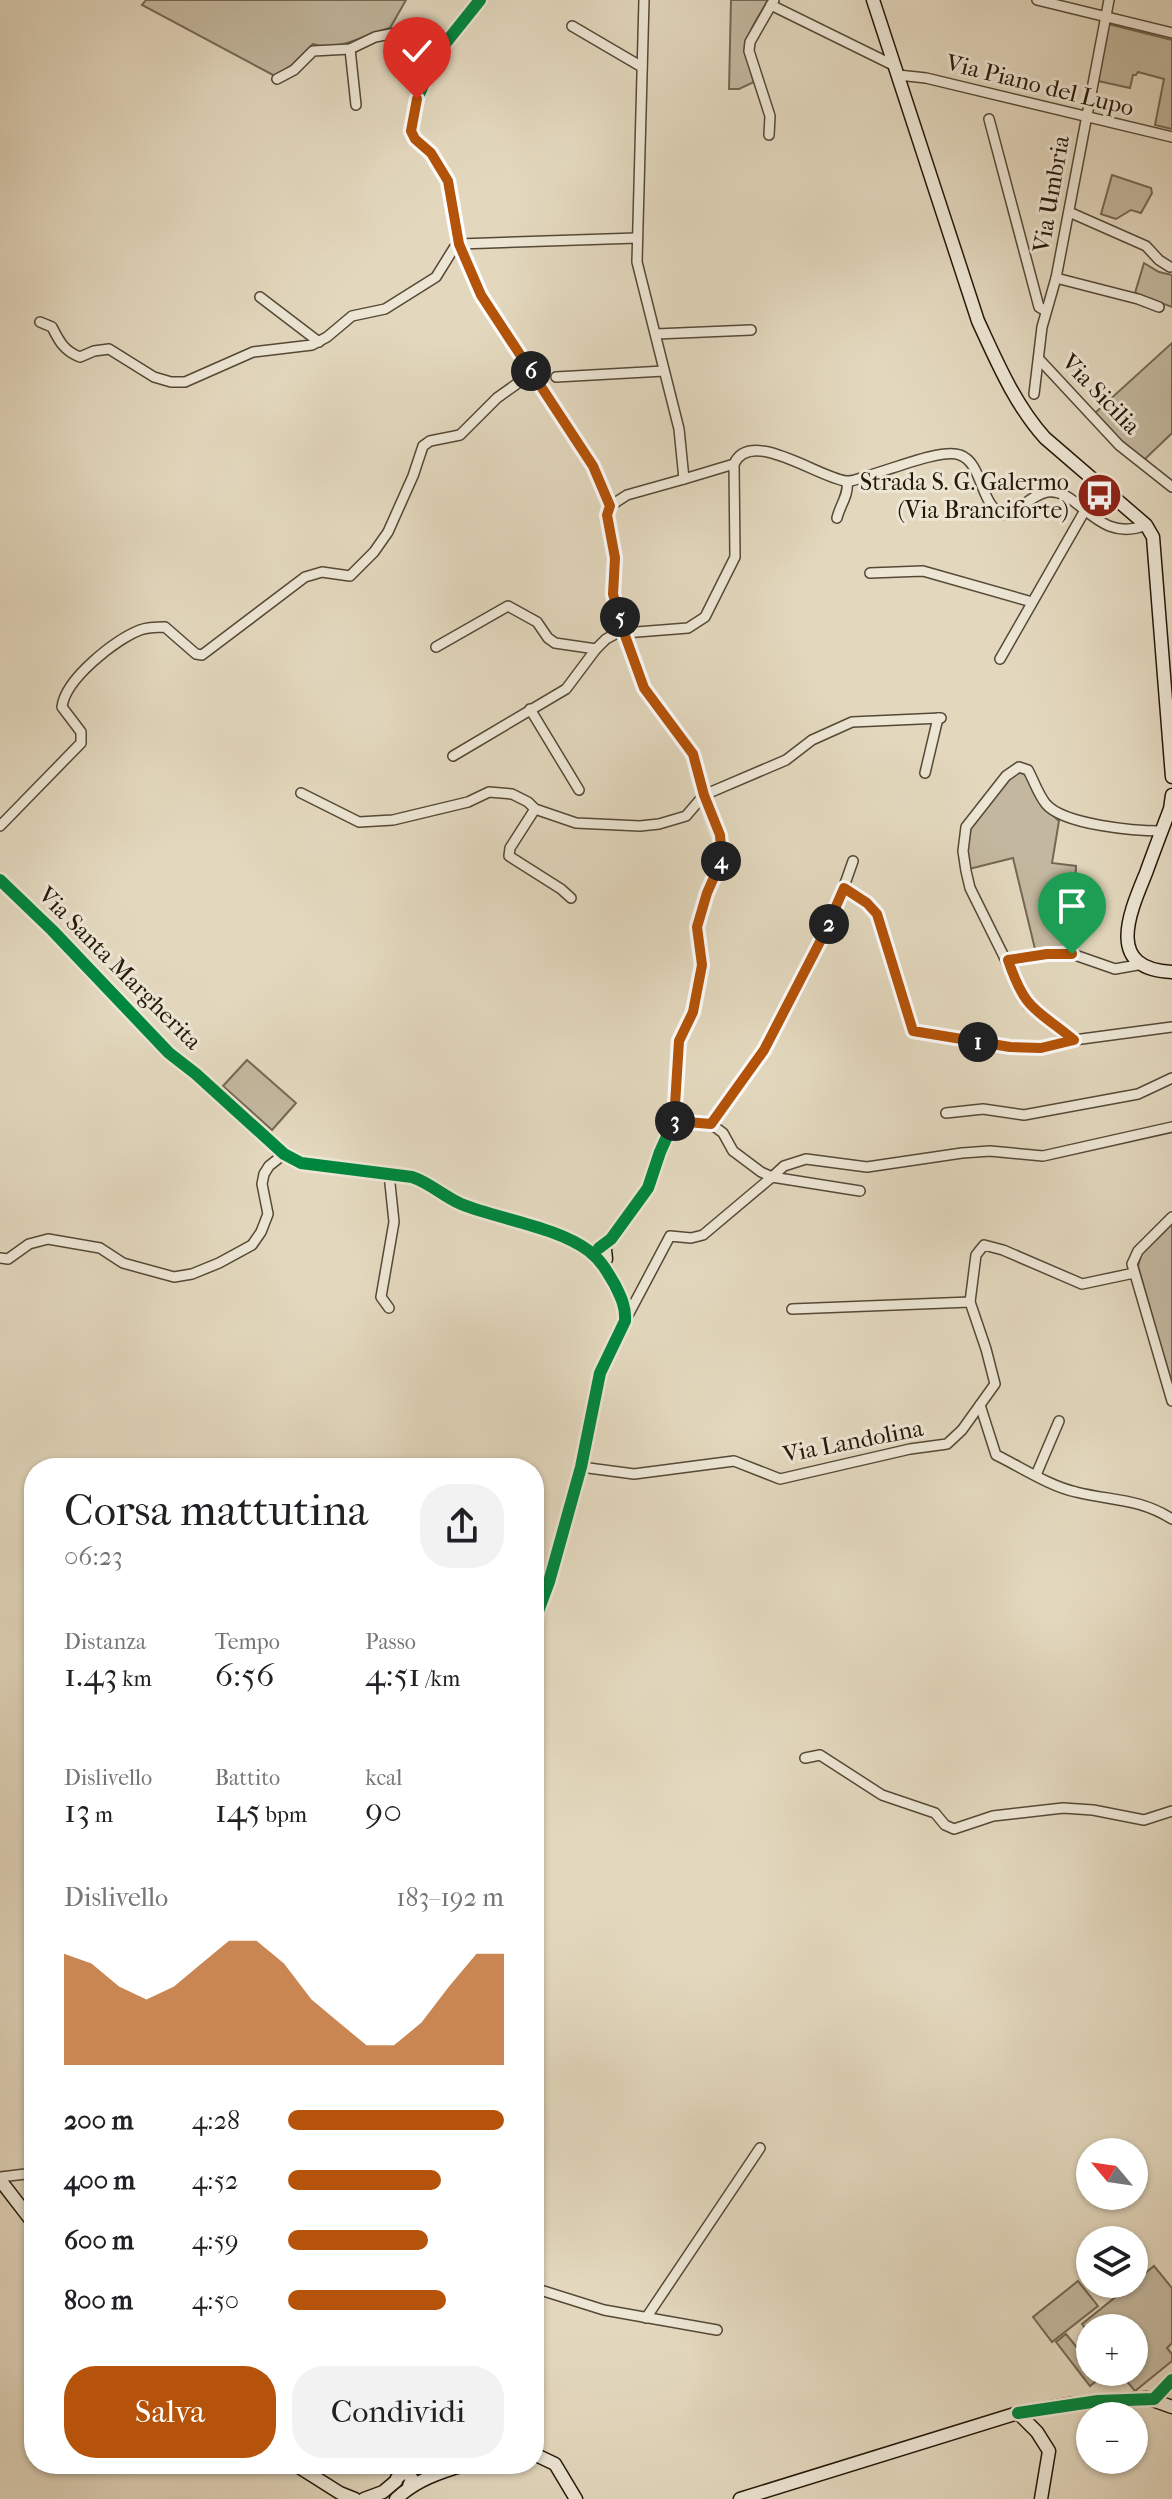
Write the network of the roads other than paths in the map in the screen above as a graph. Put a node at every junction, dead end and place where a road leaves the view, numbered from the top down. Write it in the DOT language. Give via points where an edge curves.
graph roads {
  1 [pos="480,0"];
  2 [pos="644,0"];
  3 [pos="873,0"];
  4 [pos="1037,0"];
  5 [pos="1109,0"];
  6 [pos="773,2"];
  7 [pos="1105,17"];
  8 [pos="572,26"];
  9 [pos="1172,33"];
  10 [pos="350,49"];
  11 [pos="436,55"];
  12 [pos="642,67"];
  13 [pos="896,71"];
  14 [pos="277,79"];
  15 [pos="356,105"];
  16 [pos="1085,117"];
  17 [pos="989,119"];
  18 [pos="769,135"];
  19 [pos="1172,137"];
  20 [pos="1069,212"];
  21 [pos="637,238"];
  22 [pos="459,244"];
  23 [pos="1170,267"];
  24 [pos="1056,278"];
  25 [pos="260,297"];
  26 [pos="1159,307"];
  27 [pos="1046,311"];
  28 [pos="40,322"];
  29 [pos="751,330"];
  30 [pos="656,334"];
  31 [pos="319,342"];
  32 [pos="1039,359"];
  33 [pos="664,371"];
  34 [pos="532,373"];
  35 [pos="556,377"];
  36 [pos="1034,394"];
  37 [pos="734,464"];
  38 [pos="684,479"];
  39 [pos="847,482"];
  40 [pos="1172,487"];
  41 [pos="610,506"];
  42 [pos="1084,512"];
  43 [pos="837,518"];
  44 [pos="1146,525"];
  45 [pos="870,573"];
  46 [pos="1032,602"];
  47 [pos="624,632"];
  48 [pos="436,647"];
  49 [pos="596,649"];
  50 [pos="1000,659"];
  51 [pos="530,709"];
  52 [pos="1169,719"];
  53 [pos="453,756"];
  54 [pos="925,773"];
  55 [pos="1172,777"];
  56 [pos="579,790"];
  57 [pos="301,793"];
  58 [pos="704,795"];
  59 [pos="1172,795"];
  60 [pos="535,809"];
  61 [pos="0,826"];
  62 [pos="1167,831"];
  63 [pos="853,861"];
  64 [pos="0,880"];
  65 [pos="844,888"];
  66 [pos="571,898"];
  67 [pos="1008,960"];
  68 [pos="1143,964"];
  69 [pos="1172,972"];
  70 [pos="1172,1027"];
  71 [pos="1074,1040"];
  72 [pos="1172,1078"];
  73 [pos="946,1113"];
  74 [pos="674,1121"];
  75 [pos="711,1124"];
  76 [pos="1172,1127"];
  77 [pos="284,1154"];
  78 [pos="389,1174"];
  79 [pos="772,1177"];
  80 [pos="860,1191"];
  81 [pos="1172,1217"];
  82 [pos="0,1258"];
  83 [pos="602,1259"];
  84 [pos="1134,1273"];
  85 [pos="623,1301"];
  86 [pos="637,1302"];
  87 [pos="970,1302"];
  88 [pos="389,1308"];
  89 [pos="792,1309"];
  90 [pos="625,1321"];
  91 [pos="1172,1401"];
  92 [pos="980,1405"];
  93 [pos="1059,1421"];
  94 [pos="581,1467"];
  95 [pos="1036,1475"];
  96 [pos="1172,1519"];
  97 [pos="544,1595"];
  98 [pos="805,1758"];
  99 [pos="1172,1811"];
  100 [pos="760,2148"];
  101 [pos="24,2176"];
  102 [pos="0,2178"];
  103 [pos="24,2210"];
  104 [pos="544,2291"];
  105 [pos="646,2318"];
  106 [pos="717,2330"];
  107 [pos="1172,2380"];
  108 [pos="1166,2400"];
  109 [pos="1018,2413"];
  110 [pos="544,2459"];
  111 [pos="310,2474"];
  112 [pos="424,2474"];
  113 [pos="403,2477"];
  114 [pos="355,2499"];
  115 [pos="364,2499"];
  116 [pos="393,2499"];
  117 [pos="576,2499"];
  118 [pos="740,2499"];
  119 [pos="1041,2499"];
  1 -- 11 [label="street"];
  2 -- 12 [label="street"];
  3 -- 13 [label="street"];
  4 -- 7 [label="street"];
  5 -- 7 [label="street, Via Umbria"];
  6 -- 13 [label="street, Via Piano del Lupo"];
  6 -- 18 [label="street" via="749,51 770,116"];
  7 -- 9 [label="street"];
  7 -- 16 [label="street, Via Umbria"];
  8 -- 12 [label="street"];
  10 -- 11 [label="street" via="406,31 419,34"];
  10 -- 14 [label="street" via="313,51"];
  10 -- 15 [label="street"];
  11 -- 22 [label="street" via="417,99 411,131 448,181"];
  12 -- 21 [label="street"];
  13 -- 16 [label="street, Via Piano del Lupo"];
  13 -- 44 [label="street" via="978,321 1025,413 1045,438"];
  16 -- 19 [label="street, Via Piano del Lupo"];
  16 -- 20 [label="street, Via Umbria"];
  17 -- 27 [label="street" via="1039,307"];
  20 -- 23 [label="street" via="1146,246"];
  20 -- 24 [label="street, Via Umbria"];
  21 -- 22 [label="street"];
  21 -- 30 [label="street" via="637,262"];
  22 -- 31 [label="street" via="436,277 385,309 352,316"];
  22 -- 34 [label="street" via="481,295"];
  24 -- 26 [label="street"];
  24 -- 27 [label="street, Via Umbria"];
  25 -- 31 [label="street"];
  27 -- 32 [label="street, Via Umbria"];
  28 -- 31 [label="street" via="52,327 69,353 80,357 109,349 145,373 171,382 195,378 253,352"];
  29 -- 30 [label="street"];
  30 -- 33 [label="street"];
  32 -- 36 [label="street, Via Umbria"];
  32 -- 40 [label="street, Via Sicilia" via="1119,445"];
  33 -- 35 [label="street"];
  33 -- 38 [label="street" via="679,429"];
  34 -- 41 [label="street" via="593,466"];
  34 -- 61 [label="street" via="460,435 423,446 388,532 350,576 322,572 305,577 202,655 165,627 122,638 102,654 62,703 81,732 81,743"];
  37 -- 38 [label="street"];
  37 -- 39 [label="street" via="754,449"];
  37 -- 47 [label="street" via="735,557 705,617 688,628"];
  38 -- 41 [label="street" via="627,495"];
  39 -- 42 [label="street" via="959,454 1002,514 1045,492 1060,494"];
  39 -- 43 [label="street"];
  41 -- 47 [label="street" via="613,594"];
  42 -- 44 [label="street" via="1109,526"];
  42 -- 46 [label="street"];
  44 -- 52 [label="street" via="1156,561"];
  45 -- 46 [label="street" via="923,571"];
  46 -- 50 [label="street"];
  47 -- 49 [label="street"];
  47 -- 58 [label="street" via="644,688 693,754"];
  48 -- 49 [label="street" via="508,606 537,622 555,643"];
  49 -- 51 [label="street" via="566,689"];
  51 -- 53 [label="street"];
  51 -- 56 [label="street"];
  52 -- 55 [label="street"];
  54 -- 58 [label="street" via="940,718 852,722 812,740 786,760"];
  57 -- 60 [label="street" via="359,822 372,823 468,802 489,792 520,797"];
  58 -- 60 [label="street" via="686,816 640,826 576,823"];
  58 -- 74 [label="street" via="720,835 722,859 697,927 702,965 693,1012 679,1041"];
  59 -- 62 [label="street"];
  60 -- 66 [label="street" via="509,856"];
  62 -- 67 [label="street" via="1068,817 1046,804 1025,768 1006,776 966,827 963,851 970,888"];
  62 -- 68 [label="street" via="1126,929 1130,949"];
  63 -- 65 [label="street"];
  64 -- 77 [label="street, Via Santa Margherita" via="169,1053"];
  65 -- 71 [label="street" via="877,914 913,1031 1010,1047 1041,1048"];
  65 -- 75 [label="street" via="764,1050"];
  67 -- 68 [label="street" via="1072,954 1115,969"];
  67 -- 71 [label="street" via="1028,1005"];
  68 -- 69 [label="street"];
  70 -- 71 [label="street"];
  72 -- 73 [label="street" via="1138,1094 1024,1115 983,1109"];
  74 -- 75 [label="street"];
  74 -- 83 [label="street" via="648,1188"];
  75 -- 79 [label="street" via="733,1151"];
  76 -- 79 [label="street" via="1043,1156 990,1151 867,1167 806,1159 784,1166"];
  77 -- 78 [label="street, Via Santa Margherita" via="301,1163"];
  77 -- 82 [label="street" via="264,1174 268,1214 252,1245 192,1274 174,1277 123,1263 100,1248 48,1239"];
  78 -- 83 [label="street, Via Santa Margherita" via="424,1181 460,1203 539,1228"];
  78 -- 88 [label="street" via="394,1222 381,1297"];
  79 -- 80 [label="street"];
  79 -- 86 [label="street" via="703,1235 670,1236"];
  81 -- 84 [label="street" via="1138,1251"];
  83 -- 85 [label="street"];
  84 -- 87 [label="street, Via Landolina" via="1082,1284 984,1245 976,1255"];
  84 -- 91 [label="street"];
  85 -- 86 [label="street"];
  85 -- 90 [label="street"];
  86 -- 90 [label="street"];
  87 -- 89 [label="street"];
  87 -- 92 [label="street, Via Landolina" via="995,1384"];
  90 -- 94 [label="street" via="600,1373"];
  92 -- 94 [label="street, Via Landolina" via="947,1444 780,1479 734,1461 634,1474"];
  92 -- 95 [label="street" via="996,1455"];
  93 -- 95 [label="street"];
  94 -- 97 [label="street"];
  95 -- 96 [label="street" via="1074,1492 1135,1501"];
  98 -- 99 [label="street" via="820,1755 882,1795 935,1813 954,1829 993,1816 1063,1808 1144,1820"];
  100 -- 105 [label="street"];
  101 -- 102 [label="street"];
  102 -- 103 [label="street"];
  104 -- 105 [label="street"];
  105 -- 106 [label="street"];
  107 -- 108 [label="street"];
  108 -- 109 [label="street" via="1087,2402"];
  109 -- 118 [label="street"];
  109 -- 119 [label="street" via="1049,2451"];
  110 -- 117 [label="street" via="555,2464"];
  111 -- 114 [label="street"];
  112 -- 113 [label="street"];
  113 -- 115 [label="street"];
  113 -- 116 [label="street"];
}
